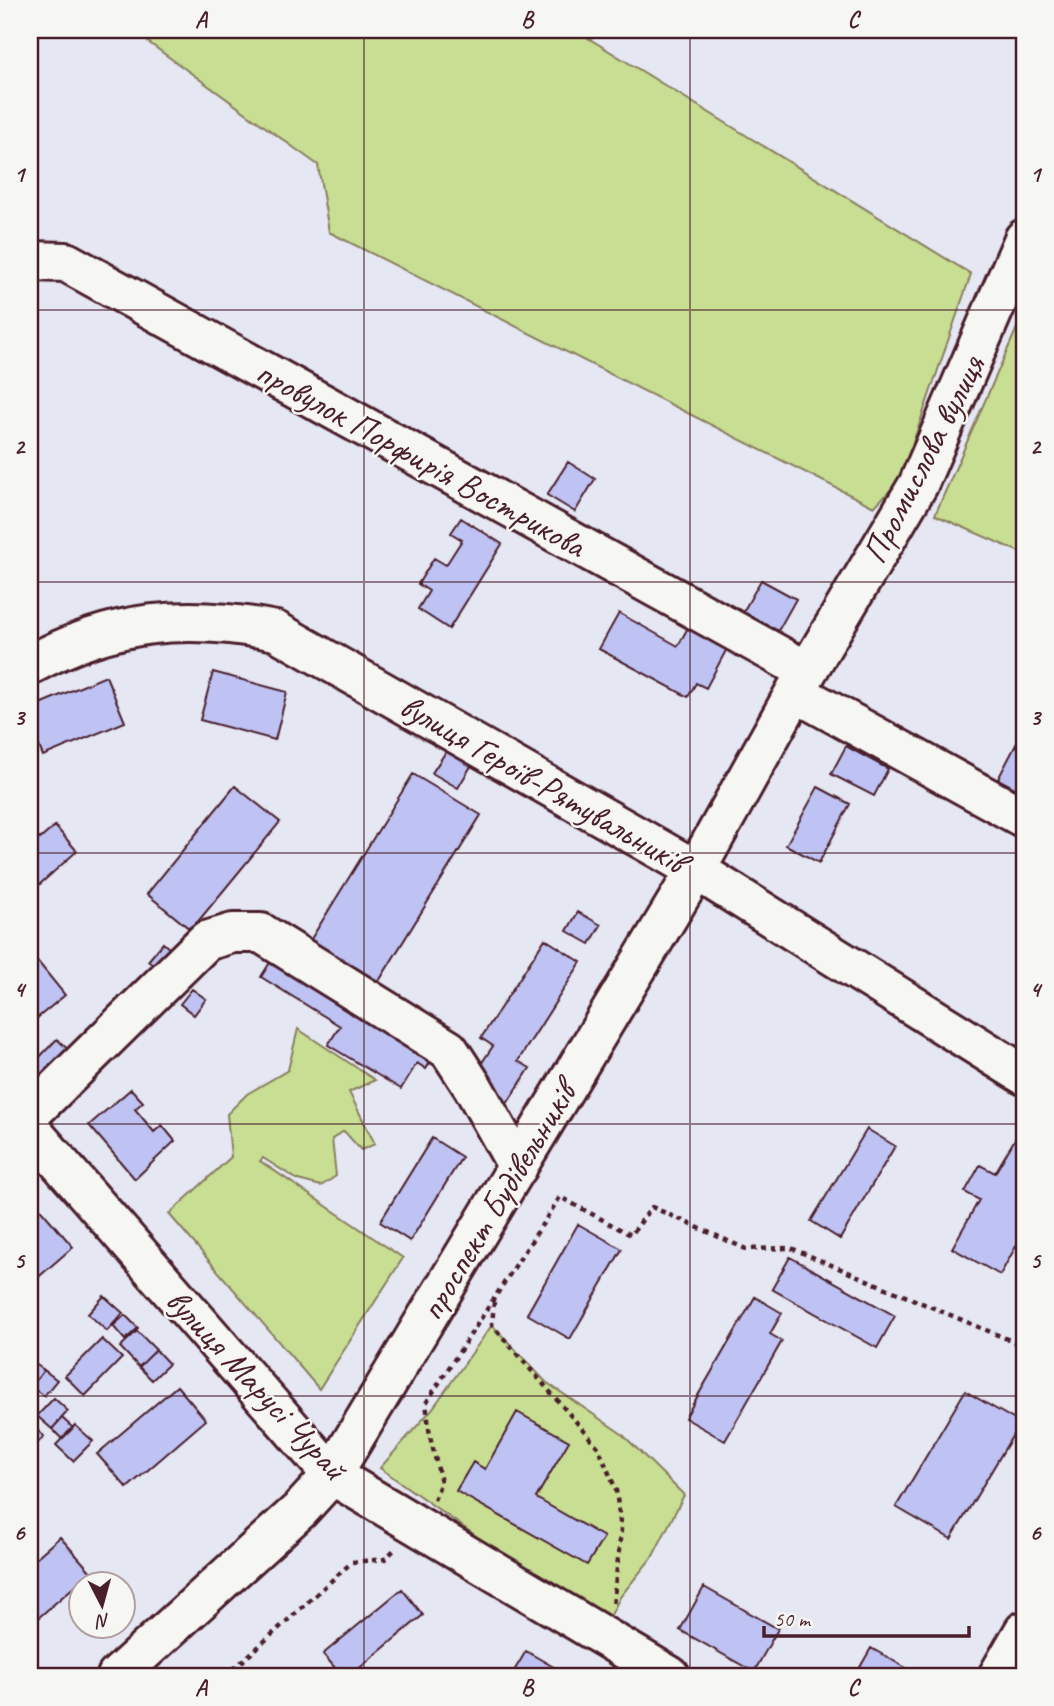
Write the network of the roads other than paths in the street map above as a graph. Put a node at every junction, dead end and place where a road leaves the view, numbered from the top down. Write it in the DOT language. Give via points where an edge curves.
graph roads {
  1 [pos="1024,239"];
  2 [pos="33,257"];
  3 [pos="30,665"];
  4 [pos="801,681"];
  5 [pos="1024,818"];
  6 [pos="696,870"];
  7 [pos="1024,1075"];
  8 [pos="30,1114"];
  9 [pos="30,1129"];
  10 [pos="518,1167"];
  11 [pos="332,1475"];
  12 [pos="1024,1631"];
  13 [pos="117,1676"];
  14 [pos="670,1676"];
  15 [pos="998,1676"];
  1 -- 4 [label="street, Промислова вулиця" via="918,485"];
  2 -- 4 [label="street, провулок Порфирія Вострикова" via="66,262"];
  3 -- 6 [label="street, вулиця Героїв-Рятувальників" via="99,634 143,624 232,622 276,631"];
  4 -- 5 [label="street, провулок Порфирія Вострикова"];
  4 -- 6 [label="street, проспект Будівельників"];
  6 -- 7 [label="street, вулиця Героїв-Рятувальників"];
  6 -- 10 [label="street, проспект Будівельників"];
  8 -- 10 [label="street" via="206,940 233,933 261,933 449,1050"];
  9 -- 11 [label="street, вулиця Марусі Чурай"];
  10 -- 11 [label="street, проспект Будівельників"];
  11 -- 13 [label="street, проспект Будівельників" via="300,1510"];
  11 -- 14 [label="street, вулиця Марусі Чурай"];
  12 -- 15 [label="street"];
}
